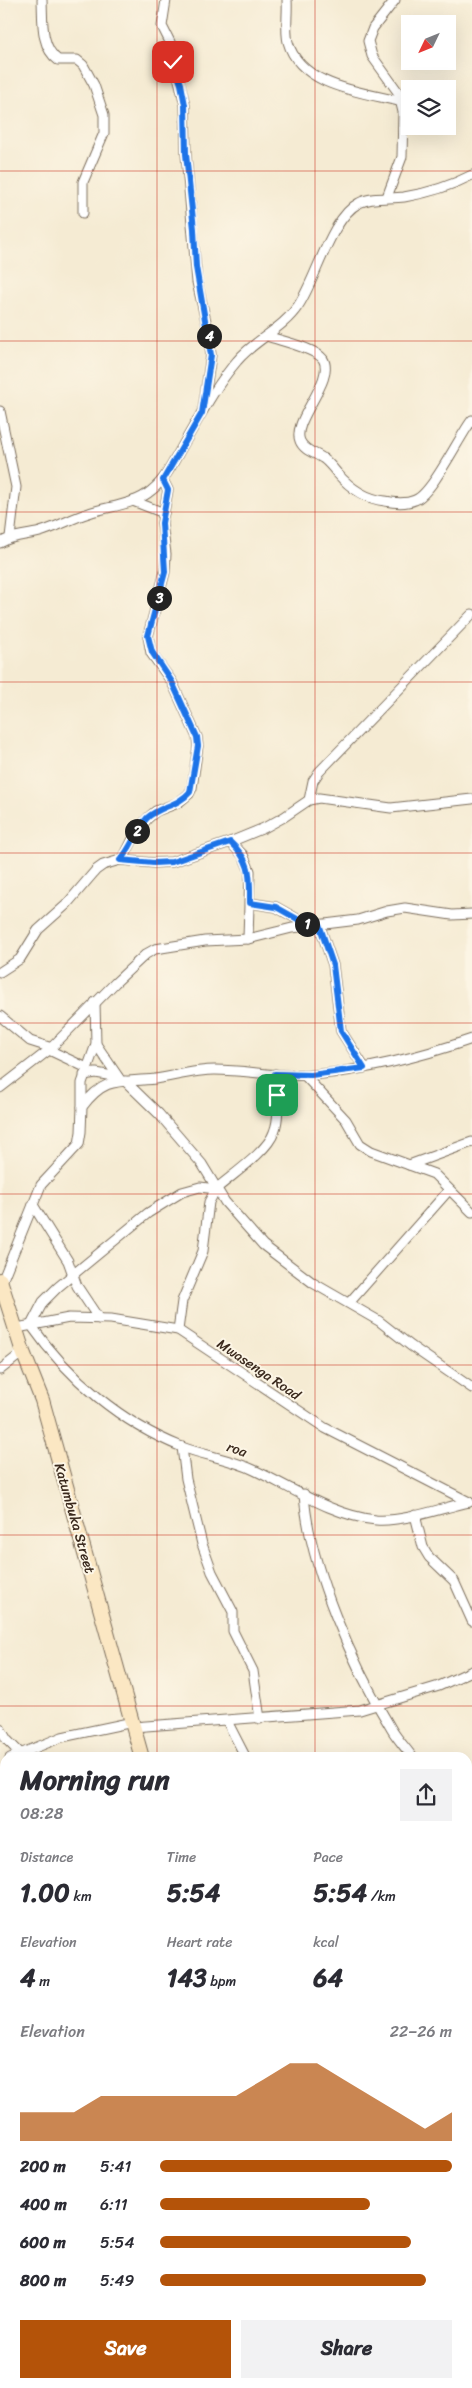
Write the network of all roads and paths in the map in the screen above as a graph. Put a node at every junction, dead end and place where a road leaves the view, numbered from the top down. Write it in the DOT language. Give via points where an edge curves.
graph roads {
  1 [pos="42,0"];
  2 [pos="166,0"];
  3 [pos="286,0"];
  4 [pos="395,0"];
  5 [pos="398,100"];
  6 [pos="472,175"];
  7 [pos="387,197"];
  8 [pos="82,213"];
  9 [pos="267,336"];
  10 [pos="0,411"];
  11 [pos="202,413"];
  12 [pos="472,420"];
  13 [pos="0,421"];
  14 [pos="163,480"];
  15 [pos="133,501"];
  16 [pos="164,513"];
  17 [pos="10,537"];
  18 [pos="0,543"];
  19 [pos="471,616"];
  20 [pos="472,799"];
  21 [pos="309,800"];
  22 [pos="230,842"];
  23 [pos="120,860"];
  24 [pos="250,903"];
  25 [pos="472,914"];
  26 [pos="319,924"];
  27 [pos="308,925"];
  28 [pos="248,939"];
  29 [pos="0,972"];
  30 [pos="96,1002"];
  31 [pos="0,1016"];
  32 [pos="472,1039"];
  33 [pos="96,1044"];
  34 [pos="51,1049"];
  35 [pos="364,1068"];
  36 [pos="86,1072"];
  37 [pos="275,1074"];
  38 [pos="305,1076"];
  39 [pos="121,1079"];
  40 [pos="0,1088"];
  41 [pos="82,1107"];
  42 [pos="472,1142"];
  43 [pos="409,1165"];
  44 [pos="216,1189"];
  45 [pos="448,1190"];
  46 [pos="33,1205"];
  47 [pos="472,1212"];
  48 [pos="73,1275"];
  49 [pos="0,1282"];
  50 [pos="348,1303"];
  51 [pos="99,1319"];
  52 [pos="31,1325"];
  53 [pos="17,1328"];
  54 [pos="178,1330"];
  55 [pos="23,1352"];
  56 [pos="0,1370"];
  57 [pos="472,1388"];
  58 [pos="182,1447"];
  59 [pos="304,1494"];
  60 [pos="471,1503"];
  61 [pos="415,1515"];
  62 [pos="472,1621"];
  63 [pos="472,1671"];
  64 [pos="377,1705"];
  65 [pos="260,1719"];
  66 [pos="227,1721"];
  67 [pos="133,1724"];
  68 [pos="0,1728"];
  69 [pos="14,1752"];
  70 [pos="26,1752"];
  71 [pos="140,1752"];
  72 [pos="243,1752"];
  73 [pos="409,1752"];
  1 -- 8 [label="street" via="42,24 52,54 58,60 77,60 83,65 104,115 104,133 83,182"];
  2 -- 11 [label="street" via="162,26 170,42 185,105 196,267 210,348"];
  3 -- 5 [label="street" via="288,44 308,72 332,84"];
  4 -- 5 [label="street" via="373,28 368,40 372,56 394,85"];
  5 -- 7 [label="street" via="403,119 402,157"];
  6 -- 7 [label="street" via="452,185 402,197"];
  7 -- 9 [label="street" via="360,203 349,213 327,247 299,305 281,326"];
  9 -- 11 [label="street" via="236,361"];
  9 -- 12 [label="street" via="307,349 322,359 325,365 323,375 300,427 299,439 304,447 324,459 349,486 374,499 395,503 420,497 432,484"];
  10 -- 17 [label="street" via="16,487"];
  11 -- 14 [label="street"];
  13 -- 17 [label="street" via="15,486"];
  14 -- 15 [label="street"];
  14 -- 16 [label="street" via="168,490"];
  15 -- 16 [label="street"];
  15 -- 17 [label="street" via="42,531"];
  16 -- 23 [label="street" via="165,572 148,636 154,657 168,676 187,714 198,746 190,792 175,805 156,811 148,818 136,831 130,848"];
  17 -- 18 [label="street"];
  19 -- 21 [label="street" via="319,772 313,781"];
  20 -- 21 [label="street" via="391,808 327,798"];
  21 -- 22 [label="street" via="284,818"];
  22 -- 23 [label="street" via="172,862"];
  22 -- 24 [label="street" via="248,864"];
  23 -- 29 [label="street" via="96,870 66,905 38,930 20,960"];
  24 -- 27 [label="street" via="276,907"];
  24 -- 28 [label="street"];
  25 -- 26 [label="street" via="452,915 405,908 358,920"];
  26 -- 27 [label="street"];
  26 -- 35 [label="street" via="333,965 341,1031"];
  27 -- 28 [label="street"];
  28 -- 30 [label="street" via="205,941 155,949"];
  30 -- 33 [label="street"];
  30 -- 34 [label="street"];
  31 -- 34 [label="street" via="30,1041"];
  32 -- 35 [label="street"];
  33 -- 36 [label="street"];
  33 -- 39 [label="street"];
  34 -- 36 [label="street"];
  34 -- 40 [label="street"];
  35 -- 38 [label="street"];
  36 -- 39 [label="street"];
  36 -- 41 [label="street" via="82,1083"];
  37 -- 38 [label="street"];
  37 -- 39 [label="street" via="214,1070"];
  37 -- 44 [label="street" via="277,1118 274,1133 267,1144"];
  38 -- 43 [label="street" via="346,1120 360,1144 371,1152"];
  39 -- 41 [label="street" via="101,1086"];
  39 -- 44 [label="street" via="159,1114 202,1164"];
  41 -- 46 [label="street" via="79,1144 41,1184"];
  42 -- 43 [label="street"];
  43 -- 45 [label="street" via="434,1174"];
  44 -- 48 [label="street" via="200,1187 182,1192 148,1213"];
  44 -- 50 [label="street" via="263,1245 308,1280"];
  44 -- 54 [label="street" via="209,1202 203,1250 182,1301"];
  45 -- 47 [label="street"];
  45 -- 50 [label="street"];
  46 -- 48 [label="street" via="68,1261"];
  46 -- 49 [label="street"];
  48 -- 51 [label="street"];
  48 -- 52 [label="street" via="43,1302"];
  49 -- 53 [label="main road, Katumbuka Street"];
  50 -- 57 [label="street" via="379,1321"];
  51 -- 52 [label="street, Mwasenga Road" via="69,1318"];
  51 -- 54 [label="street, Mwasenga Road"];
  52 -- 53 [label="street, Mwasenga Road"];
  52 -- 58 [label="street, roa" via="79,1382 104,1404"];
  53 -- 55 [label="main road, Katumbuka Street"];
  54 -- 60 [label="street, Mwasenga Road" via="325,1428"];
  55 -- 56 [label="street"];
  55 -- 67 [label="main road, Katumbuka Street" via="42,1400"];
  58 -- 59 [label="street, roa" via="247,1467"];
  58 -- 65 [label="street" via="186,1479 202,1544 212,1572 233,1612 234,1631 253,1671"];
  59 -- 61 [label="street, roa" via="346,1512 376,1520"];
  59 -- 64 [label="street" via="314,1552 347,1641"];
  60 -- 61 [label="street, roa"];
  61 -- 62 [label="street" via="423,1546 429,1557 454,1581"];
  63 -- 64 [label="street" via="439,1686"];
  64 -- 65 [label="street" via="360,1710"];
  64 -- 73 [label="street"];
  65 -- 66 [label="street"];
  66 -- 67 [label="street"];
  66 -- 72 [label="street"];
  67 -- 70 [label="street" via="62,1737"];
  67 -- 71 [label="main road, Katumbuka Street"];
  68 -- 69 [label="street"];
}
